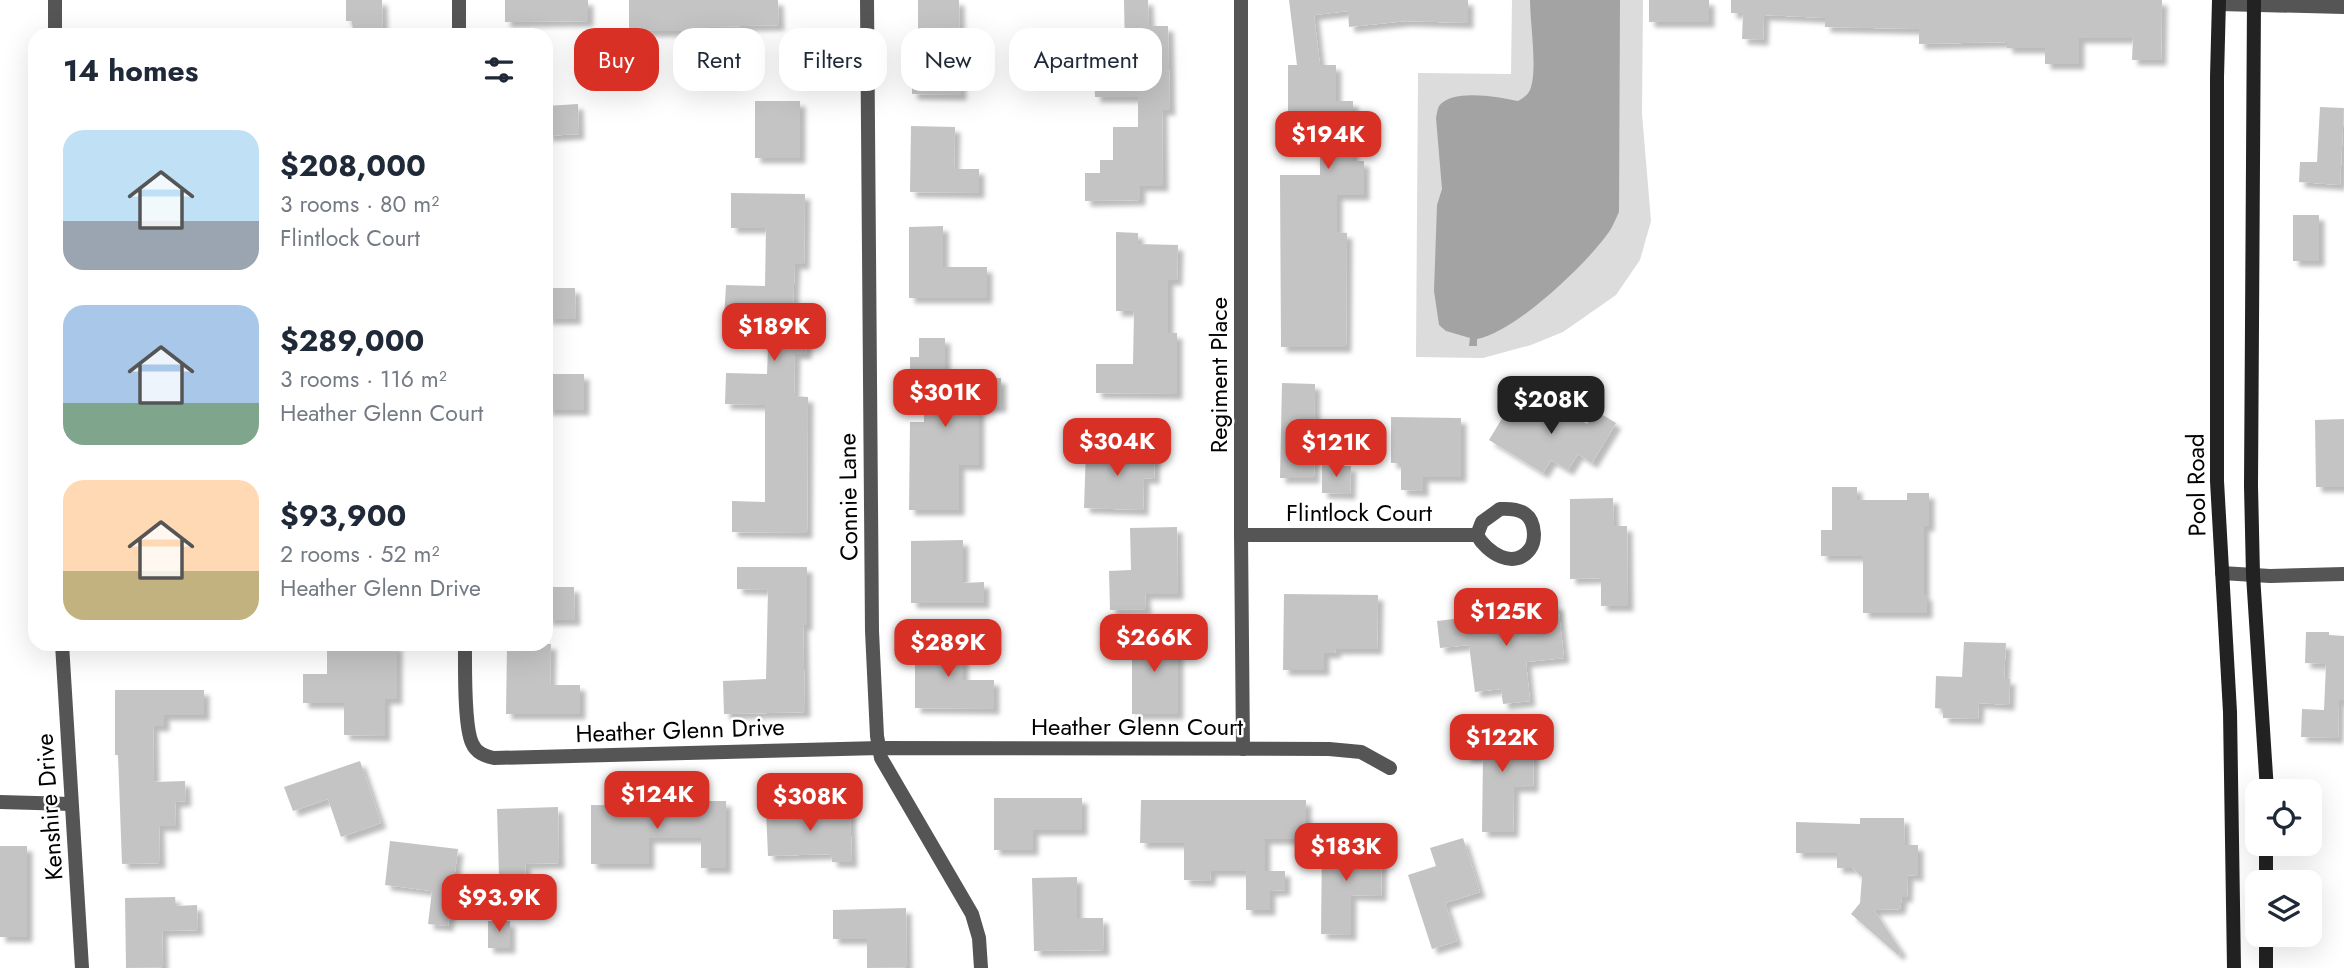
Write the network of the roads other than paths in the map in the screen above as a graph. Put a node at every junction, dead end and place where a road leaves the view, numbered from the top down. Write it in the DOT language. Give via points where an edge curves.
graph roads {
  1 [pos="55,0"];
  2 [pos="459,0"];
  3 [pos="867,0"];
  4 [pos="1241,0"];
  5 [pos="2219,2"];
  6 [pos="2253,2"];
  7 [pos="2344,6"];
  8 [pos="55,28"];
  9 [pos="459,28"];
  10 [pos="1241,535"];
  11 [pos="1477,535"];
  12 [pos="2222,573"];
  13 [pos="2344,574"];
  14 [pos="2253,575"];
  15 [pos="62,651"];
  16 [pos="465,651"];
  17 [pos="880,748"];
  18 [pos="1243,749"];
  19 [pos="1390,768"];
  20 [pos="2265,779"];
  21 [pos="0,802"];
  22 [pos="71,804"];
  23 [pos="2266,947"];
  24 [pos="82,968"];
  25 [pos="981,968"];
  26 [pos="2234,968"];
  27 [pos="2266,968"];
  1 -- 8 [label="street"];
  2 -- 9 [label="street"];
  3 -- 17 [label="street, Connie Lane" via="872,631"];
  4 -- 10 [label="street, Regiment Place"];
  5 -- 6 [label="street"];
  5 -- 12 [label="main road, Pool Road" via="2217,481"];
  6 -- 7 [label="street"];
  6 -- 14 [label="main road"];
  10 -- 11 [label="street, Flintlock Court"];
  10 -- 18 [label="street, Regiment Place"];
  12 -- 14 [label="street"];
  12 -- 26 [label="main road, Pool Road" via="2230,712"];
  13 -- 14 [label="street"];
  14 -- 20 [label="main road"];
  15 -- 22 [label="street, Kenshire Drive"];
  16 -- 17 [label="street, Heather Glenn Drive" via="473,745 482,755 494,758"];
  17 -- 18 [label="street, Heather Glenn Court"];
  17 -- 25 [label="street, Connie Lane" via="892,779 972,914"];
  18 -- 19 [label="street, Heather Glenn Court" via="1361,752"];
  21 -- 22 [label="street"];
  22 -- 24 [label="street, Kenshire Drive"];
  23 -- 27 [label="main road"];
}
